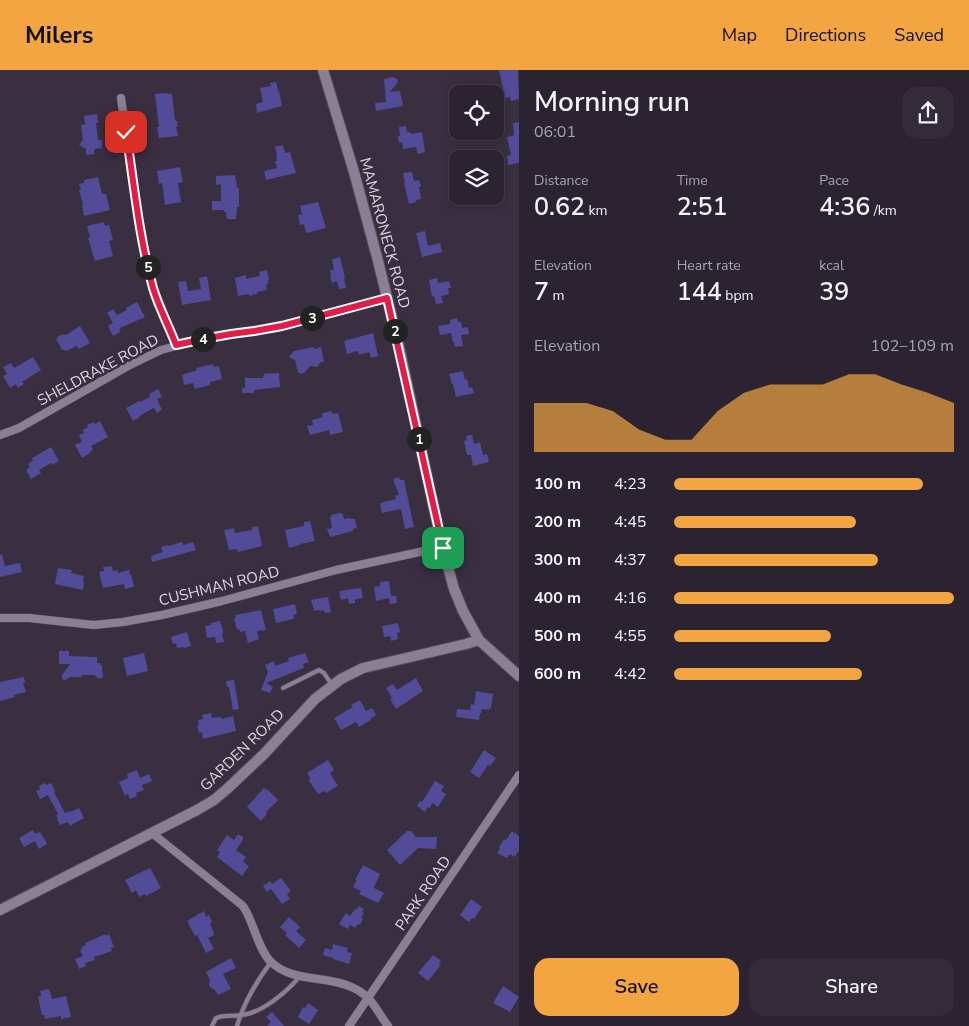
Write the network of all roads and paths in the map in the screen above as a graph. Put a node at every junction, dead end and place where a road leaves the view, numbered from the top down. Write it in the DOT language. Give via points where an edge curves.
graph roads {
  1 [pos="323,70"];
  2 [pos="121,98"];
  3 [pos="387,298"];
  4 [pos="176,345"];
  5 [pos="0,435"];
  6 [pos="443,548"];
  7 [pos="0,618"];
  8 [pos="479,640"];
  9 [pos="519,676"];
  10 [pos="332,685"];
  11 [pos="283,688"];
  12 [pos="519,775"];
  13 [pos="152,832"];
  14 [pos="0,910"];
  15 [pos="271,962"];
  16 [pos="300,976"];
  17 [pos="368,998"];
  18 [pos="240,1016"];
  19 [pos="212,1026"];
  20 [pos="237,1026"];
  21 [pos="349,1026"];
  22 [pos="388,1026"];
  1 -- 3 [label="street, MAMARONECK ROAD"];
  2 -- 4 [label="street" via="150,276"];
  3 -- 4 [label="street, SHELDRAKE ROAD" via="282,326"];
  3 -- 6 [label="street, MAMARONECK ROAD"];
  4 -- 5 [label="street, SHELDRAKE ROAD" via="128,366 19,428"];
  6 -- 7 [label="street, CUSHMAN ROAD" via="336,570 222,601 124,622 94,625"];
  6 -- 8 [label="street, MAMARONECK ROAD" via="458,600"];
  8 -- 9 [label="street, MAMARONECK ROAD"];
  8 -- 10 [label="street, GARDEN ROAD" via="363,668"];
  10 -- 11 [label="lane" via="319,670"];
  10 -- 13 [label="street, GARDEN ROAD" via="214,800"];
  12 -- 17 [label="street, PARK ROAD"];
  13 -- 14 [label="street, GARDEN ROAD"];
  13 -- 15 [label="street" via="243,906 260,946"];
  15 -- 16 [label="street"];
  15 -- 18 [label="lane" via="250,992"];
  16 -- 17 [label="street" via="341,983"];
  16 -- 18 [label="lane" via="276,999 251,1014"];
  17 -- 21 [label="street, PARK ROAD"];
  17 -- 22 [label="street"];
  18 -- 19 [label="lane" via="221,1016"];
  18 -- 20 [label="lane"];
}
